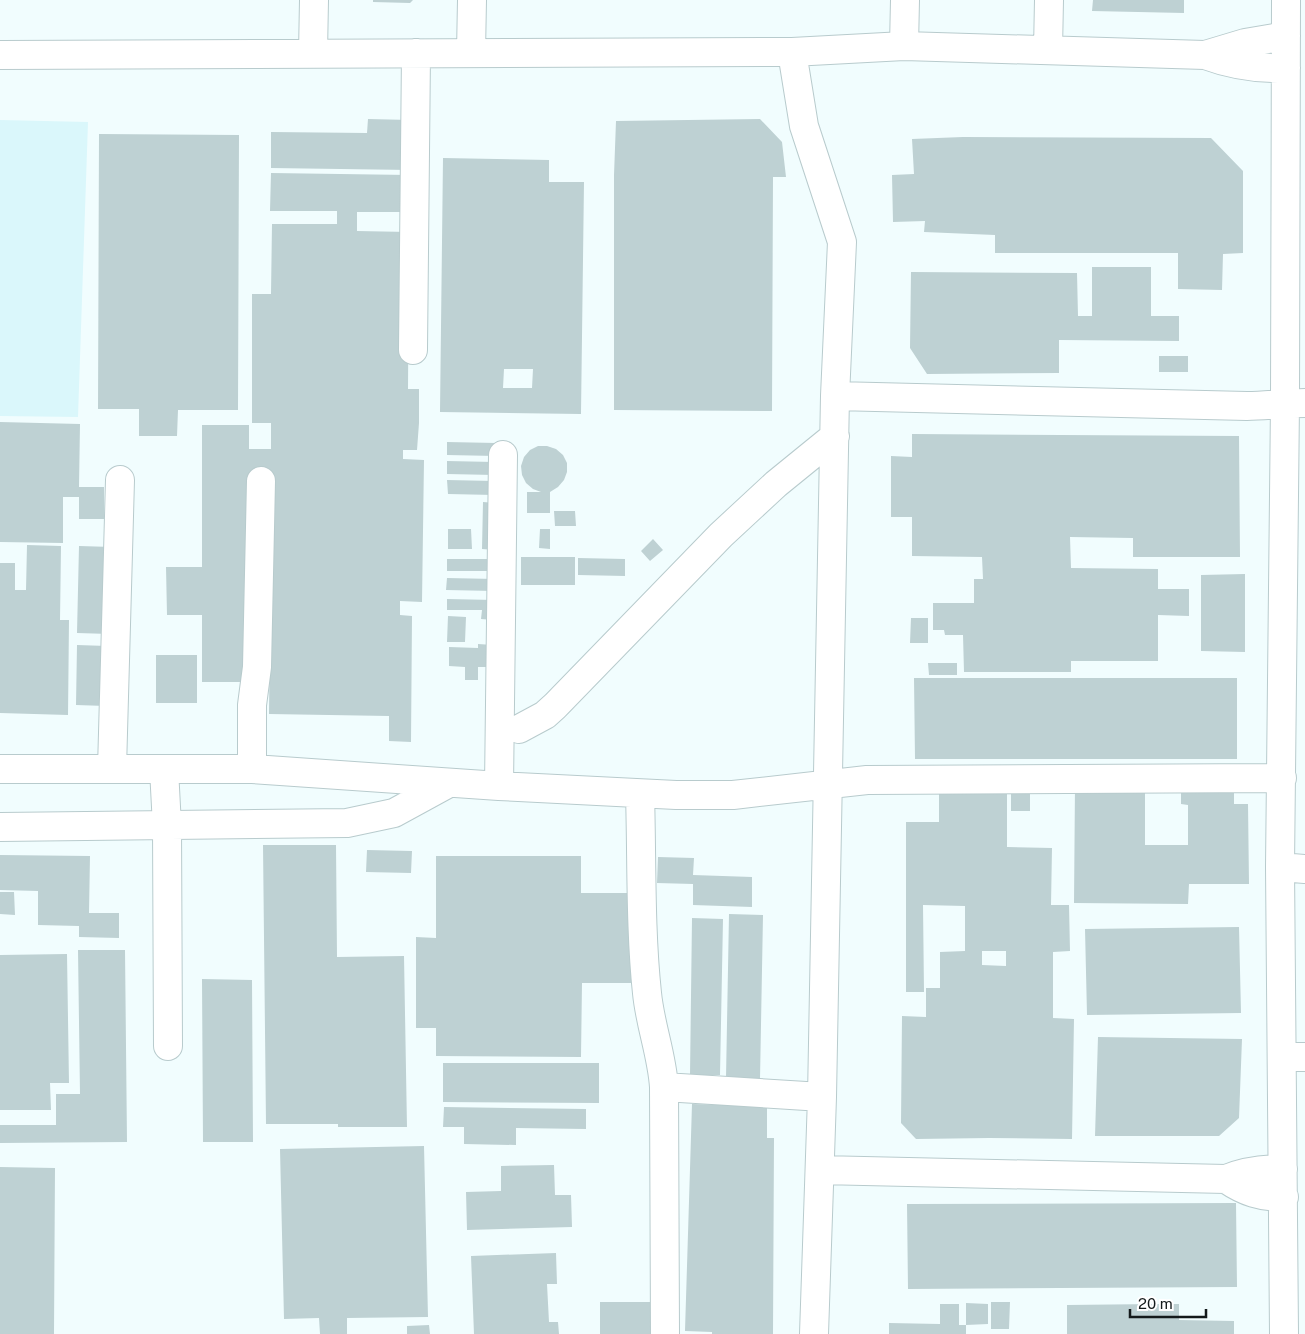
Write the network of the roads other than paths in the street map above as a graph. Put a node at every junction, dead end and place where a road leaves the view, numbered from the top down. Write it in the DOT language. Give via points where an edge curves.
graph roads {
  1 [pos="314,0"];
  2 [pos="472,0"];
  3 [pos="904,0"];
  4 [pos="1049,0"];
  5 [pos="1291,15"];
  6 [pos="904,46"];
  7 [pos="1048,50"];
  8 [pos="471,52"];
  9 [pos="792,52"];
  10 [pos="313,53"];
  11 [pos="416,53"];
  12 [pos="0,55"];
  13 [pos="1205,55"];
  14 [pos="1286,68"];
  15 [pos="413,350"];
  16 [pos="835,396"];
  17 [pos="1295,403"];
  18 [pos="835,436"];
  19 [pos="503,455"];
  20 [pos="120,480"];
  21 [pos="261,481"];
  22 [pos="1295,486"];
  23 [pos="1294,656"];
  24 [pos="519,729"];
  25 [pos="0,769"];
  26 [pos="112,769"];
  27 [pos="164,769"];
  28 [pos="252,769"];
  29 [pos="1282,778"];
  30 [pos="449,783"];
  31 [pos="829,784"];
  32 [pos="499,786"];
  33 [pos="640,794"];
  34 [pos="167,826"];
  35 [pos="0,827"];
  36 [pos="1293,868"];
  37 [pos="168,1046"];
  38 [pos="1294,1057"];
  39 [pos="664,1088"];
  40 [pos="822,1096"];
  41 [pos="820,1170"];
  42 [pos="1283,1170"];
  43 [pos="1226,1179"];
  44 [pos="1284,1197"];
  45 [pos="665,1334"];
  46 [pos="814,1334"];
  47 [pos="1284,1334"];
  1 -- 10 [label="street"];
  2 -- 8 [label="street"];
  3 -- 6 [label="street"];
  4 -- 7 [label="street"];
  5 -- 13 [label="street" via="1245,43"];
  5 -- 14 [label="street"];
  6 -- 7 [label="street"];
  6 -- 9 [label="street"];
  7 -- 13 [label="street"];
  8 -- 9 [label="street"];
  8 -- 11 [label="street"];
  9 -- 16 [label="street" via="804,126 842,242"];
  10 -- 11 [label="street"];
  10 -- 12 [label="street"];
  11 -- 15 [label="street"];
  13 -- 14 [label="street" via="1245,66"];
  14 -- 17 [label="street"];
  16 -- 17 [label="street" via="1248,406"];
  16 -- 18 [label="street"];
  17 -- 22 [label="street"];
  18 -- 24 [label="street" via="721,535 555,706"];
  18 -- 31 [label="street"];
  19 -- 32 [label="street"];
  20 -- 26 [label="street"];
  21 -- 28 [label="street"];
  22 -- 23 [label="street"];
  23 -- 29 [label="street"];
  25 -- 26 [label="street"];
  26 -- 27 [label="street"];
  27 -- 28 [label="street"];
  27 -- 34 [label="street"];
  28 -- 30 [label="street"];
  29 -- 31 [label="street" via="867,780"];
  29 -- 36 [label="street"];
  30 -- 32 [label="street"];
  30 -- 34 [label="street" via="394,813 347,823"];
  31 -- 33 [label="street" via="733,795"];
  31 -- 40 [label="street"];
  32 -- 33 [label="street"];
  33 -- 39 [label="street" via="644,970"];
  34 -- 35 [label="street"];
  34 -- 37 [label="street"];
  36 -- 38 [label="street"];
  38 -- 42 [label="street"];
  39 -- 40 [label="street"];
  39 -- 45 [label="street"];
  40 -- 41 [label="street"];
  41 -- 43 [label="street"];
  41 -- 46 [label="street"];
  42 -- 43 [label="street" via="1260,1169"];
  42 -- 44 [label="street"];
  43 -- 44 [label="street" via="1253,1194"];
  44 -- 47 [label="street"];
}
